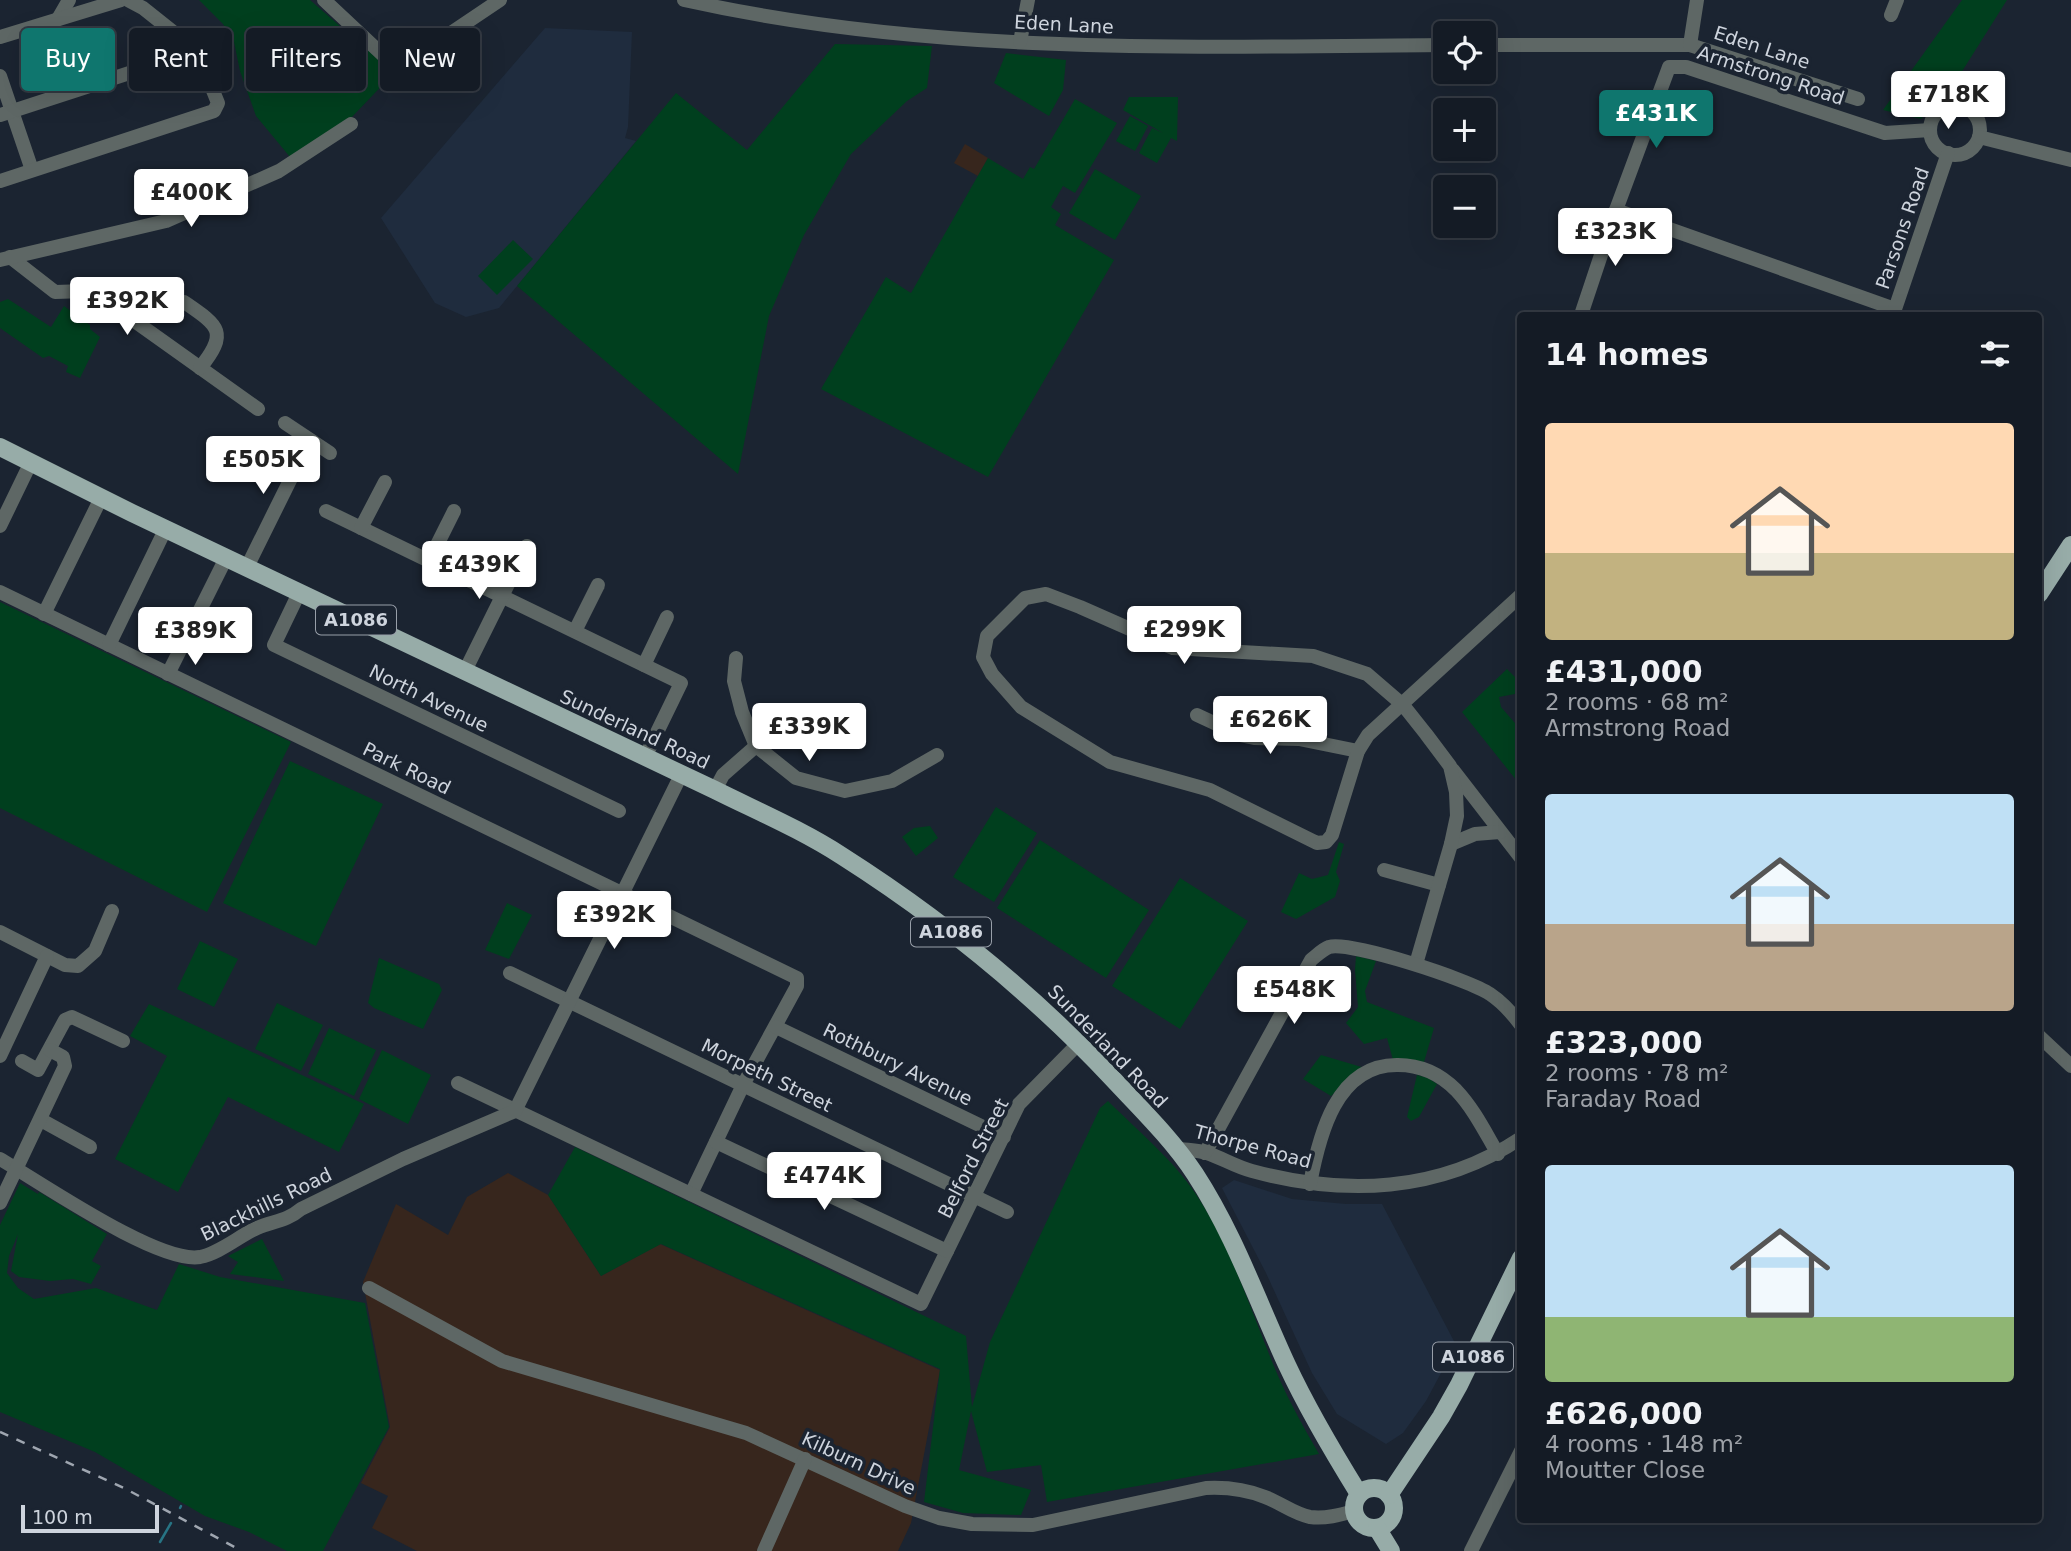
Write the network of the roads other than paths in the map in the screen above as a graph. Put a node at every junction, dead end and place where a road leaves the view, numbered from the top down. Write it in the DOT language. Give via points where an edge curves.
graph roads {
  1 [pos="69,0"];
  2 [pos="121,0"];
  3 [pos="128,0"];
  4 [pos="324,0"];
  5 [pos="500,0"];
  6 [pos="684,0"];
  7 [pos="1028,0"];
  8 [pos="1697,0"];
  9 [pos="1897,0"];
  10 [pos="1891,15"];
  11 [pos="58,19"];
  12 [pos="168,28"];
  13 [pos="0,37"];
  14 [pos="1020,42"];
  15 [pos="1433,45"];
  16 [pos="1496,45"];
  17 [pos="1690,45"];
  18 [pos="129,73"];
  19 [pos="0,76"];
  20 [pos="214,91"];
  21 [pos="1858,99"];
  22 [pos="6,113"];
  23 [pos="351,124"];
  24 [pos="1930,130"];
  25 [pos="1979,137"];
  26 [pos="1948,153"];
  27 [pos="2071,160"];
  28 [pos="32,170"];
  29 [pos="0,181"];
  30 [pos="1616,210"];
  31 [pos="5,259"];
  32 [pos="184,302"];
  33 [pos="1582,312"];
  34 [pos="1894,312"];
  35 [pos="200,368"];
  36 [pos="258,409"];
  37 [pos="285,423"];
  38 [pos="310,440"];
  39 [pos="0,447"];
  40 [pos="330,453"];
  41 [pos="31,463"];
  42 [pos="385,482"];
  43 [pos="101,498"];
  44 [pos="326,511"];
  45 [pos="454,511"];
  46 [pos="0,524"];
  47 [pos="166,528"];
  48 [pos="361,528"];
  49 [pos="2071,545"];
  50 [pos="527,546"];
  51 [pos="226,558"];
  52 [pos="429,561"];
  53 [pos="247,567"];
  54 [pos="598,585"];
  55 [pos="2042,589"];
  56 [pos="0,592"];
  57 [pos="299,593"];
  58 [pos="501,596"];
  59 [pos="1517,604"];
  60 [pos="44,614"];
  61 [pos="667,617"];
  62 [pos="575,631"];
  63 [pos="108,645"];
  64 [pos="736,657"];
  65 [pos="644,665"];
  66 [pos="465,671"];
  67 [pos="168,674"];
  68 [pos="1402,705"];
  69 [pos="1196,715"];
  70 [pos="756,746"];
  71 [pos="1358,751"];
  72 [pos="937,755"];
  73 [pos="645,757"];
  74 [pos="1450,766"];
  75 [pos="681,775"];
  76 [pos="715,790"];
  77 [pos="619,811"];
  78 [pos="1500,832"];
  79 [pos="1451,844"];
  80 [pos="1517,853"];
  81 [pos="1384,870"];
  82 [pos="1439,885"];
  83 [pos="623,893"];
  84 [pos="112,911"];
  85 [pos="0,932"];
  86 [pos="47,956"];
  87 [pos="1416,964"];
  88 [pos="510,973"];
  89 [pos="569,1002"];
  90 [pos="1517,1020"];
  91 [pos="776,1027"];
  92 [pos="2042,1039"];
  93 [pos="123,1041"];
  94 [pos="1079,1044"];
  95 [pos="50,1050"];
  96 [pos="1,1051"];
  97 [pos="22,1061"];
  98 [pos="2071,1066"];
  99 [pos="458,1083"];
  100 [pos="743,1085"];
  101 [pos="515,1111"];
  102 [pos="41,1120"];
  103 [pos="1004,1136"];
  104 [pos="1517,1141"];
  105 [pos="716,1142"];
  106 [pos="90,1147"];
  107 [pos="1175,1148"];
  108 [pos="1205,1153"];
  109 [pos="1498,1154"];
  110 [pos="0,1159"];
  111 [pos="17,1169"];
  112 [pos="1310,1184"];
  113 [pos="691,1194"];
  114 [pos="975,1196"];
  115 [pos="0,1203"];
  116 [pos="1007,1212"];
  117 [pos="947,1251"];
  118 [pos="1517,1266"];
  119 [pos="369,1288"];
  120 [pos="805,1459"];
  121 [pos="1517,1459"];
  122 [pos="1389,1495"];
  123 [pos="1357,1503"];
  124 [pos="1377,1528"];
  125 [pos="764,1551"];
  126 [pos="1391,1551"];
  127 [pos="1471,1551"];
  1 -- 11 [label="street"];
  2 -- 11 [label="street"];
  3 -- 12 [label="street"];
  4 -- 5 [label="street" via="399,75 436,43"];
  6 -- 14 [label="street, Eden Lane" via="860,29"];
  7 -- 14 [label="street"];
  8 -- 17 [label="street"];
  9 -- 10 [label="street"];
  11 -- 13 [label="street"];
  14 -- 15 [label="street, Eden Lane" via="1177,47"];
  16 -- 17 [label="street, Eden Lane"];
  17 -- 21 [label="street, Eden Lane"];
  18 -- 22 [label="street"];
  19 -- 22 [label="street"];
  20 -- 28 [label="street" via="218,103 214,111"];
  22 -- 28 [label="street"];
  23 -- 31 [label="street" via="279,172 166,221"];
  24 -- 25 [label="street" via="1939,111 1956,105 1978,119"];
  24 -- 26 [label="street" via="1936,147"];
  24 -- 30 [label="street, Armstrong Road" via="1885,133 1686,68 1669,67"];
  25 -- 26 [label="street" via="1970,150"];
  25 -- 27 [label="street"];
  26 -- 34 [label="street, Parsons Road"];
  28 -- 29 [label="street"];
  30 -- 33 [label="street"];
  30 -- 34 [label="street"];
  31 -- 35 [label="street" via="55,292 98,295"];
  32 -- 35 [label="street" via="213,324 218,335 216,348"];
  35 -- 36 [label="street"];
  37 -- 38 [label="street"];
  38 -- 40 [label="street"];
  38 -- 53 [label="street"];
  39 -- 41 [label="main road, A1086"];
  41 -- 43 [label="main road, Sunderland Road / A1086"];
  41 -- 46 [label="street"];
  42 -- 48 [label="street"];
  43 -- 47 [label="main road, Sunderland Road / A1086"];
  43 -- 60 [label="street"];
  44 -- 48 [label="street"];
  45 -- 52 [label="street"];
  47 -- 51 [label="main road, Sunderland Road / A1086"];
  47 -- 63 [label="street"];
  48 -- 52 [label="street"];
  49 -- 55 [label="main road"];
  50 -- 58 [label="street"];
  51 -- 53 [label="main road, Sunderland Road / A1086"];
  51 -- 67 [label="street"];
  52 -- 58 [label="street"];
  53 -- 57 [label="main road, Sunderland Road / A1086"];
  54 -- 62 [label="street"];
  56 -- 60 [label="street, Park Road"];
  57 -- 66 [label="main road, Sunderland Road / A1086"];
  57 -- 77 [label="street, North Avenue" via="274,645"];
  58 -- 62 [label="street"];
  58 -- 66 [label="street"];
  59 -- 68 [label="street"];
  60 -- 63 [label="street, Park Road"];
  61 -- 65 [label="street"];
  62 -- 65 [label="street"];
  63 -- 67 [label="street, Park Road"];
  64 -- 70 [label="street" via="734,681"];
  65 -- 73 [label="street" via="681,683"];
  66 -- 73 [label="main road, Sunderland Road / A1086"];
  67 -- 83 [label="street, Park Road"];
  68 -- 71 [label="street" via="1368,735"];
  68 -- 71 [label="street" via="1367,674 1313,656 1173,648 1046,594 1025,598 987,636 983,657 1021,706 1110,762 1210,790 1317,843 1332,835"];
  68 -- 74 [label="street"];
  69 -- 71 [label="street" via="1240,736 1299,738"];
  70 -- 72 [label="street" via="796,778 845,791 892,781"];
  70 -- 76 [label="street" via="723,775"];
  73 -- 75 [label="main road, Sunderland Road / A1086"];
  74 -- 78 [label="street"];
  74 -- 79 [label="street" via="1457,816"];
  75 -- 76 [label="main road, Sunderland Road / A1086"];
  75 -- 83 [label="street"];
  76 -- 94 [label="main road, Sunderland Road / A1086" via="841,855 890,888 991,962"];
  78 -- 79 [label="street" via="1475,834"];
  78 -- 80 [label="street"];
  79 -- 82 [label="street"];
  81 -- 82 [label="street"];
  82 -- 87 [label="street"];
  83 -- 89 [label="street"];
  83 -- 91 [label="street, Park Road" via="797,978"];
  84 -- 86 [label="street" via="95,951 78,966"];
  85 -- 86 [label="street"];
  86 -- 96 [label="street"];
  87 -- 90 [label="street" via="1489,992"];
  87 -- 108 [label="street" via="1352,947 1329,947 1311,960"];
  88 -- 89 [label="street, Morpeth Street"];
  89 -- 100 [label="street, Morpeth Street"];
  89 -- 101 [label="street"];
  91 -- 100 [label="street"];
  91 -- 103 [label="street, Rothbury Avenue"];
  92 -- 98 [label="street"];
  93 -- 95 [label="street" via="72,1017 65,1020"];
  94 -- 103 [label="street, Belford Street" via="1019,1104"];
  94 -- 107 [label="main road, Sunderland Road / A1086"];
  95 -- 97 [label="street" via="38,1070"];
  95 -- 102 [label="street" via="63,1057 65,1066"];
  99 -- 101 [label="street"];
  100 -- 105 [label="street"];
  100 -- 114 [label="street, Morpeth Street"];
  101 -- 111 [label="street, Blackhills Road" via="403,1159 290,1218 260,1227 202,1256 186,1258 129,1236"];
  101 -- 113 [label="street"];
  102 -- 106 [label="street"];
  102 -- 111 [label="street"];
  103 -- 114 [label="street, Belford Street"];
  104 -- 109 [label="street, Thorpe Road"];
  105 -- 113 [label="street"];
  105 -- 117 [label="street"];
  107 -- 108 [label="street, Thorpe Road"];
  107 -- 123 [label="main road, Sunderland Road / A1086" via="1231,1236 1292,1375"];
  108 -- 112 [label="street, Thorpe Road" via="1249,1171"];
  109 -- 112 [label="street, Thorpe Road" via="1415,1183"];
  109 -- 112 [label="street" via="1455,1089 1433,1072 1410,1065 1386,1065 1358,1077 1339,1097 1325,1124"];
  110 -- 111 [label="street, Blackhills Road"];
  111 -- 115 [label="street"];
  113 -- 117 [label="street, Belford Street" via="921,1304"];
  114 -- 116 [label="street, Morpeth Street"];
  114 -- 117 [label="street, Belford Street"];
  118 -- 122 [label="main road, A1086" via="1459,1385"];
  119 -- 120 [label="street, Kilburn Drive" via="502,1361 746,1433"];
  120 -- 123 [label="street, Kilburn Drive" via="905,1506 972,1524 1034,1524 1206,1488 1226,1487 1266,1497 1310,1517 1327,1517"];
  120 -- 125 [label="street"];
  121 -- 127 [label="street"];
  122 -- 123 [label="main road" via="1375,1488 1364,1490"];
  122 -- 124 [label="main road" via="1392,1517"];
  123 -- 124 [label="main road" via="1361,1524"];
  124 -- 126 [label="main road"];
}
